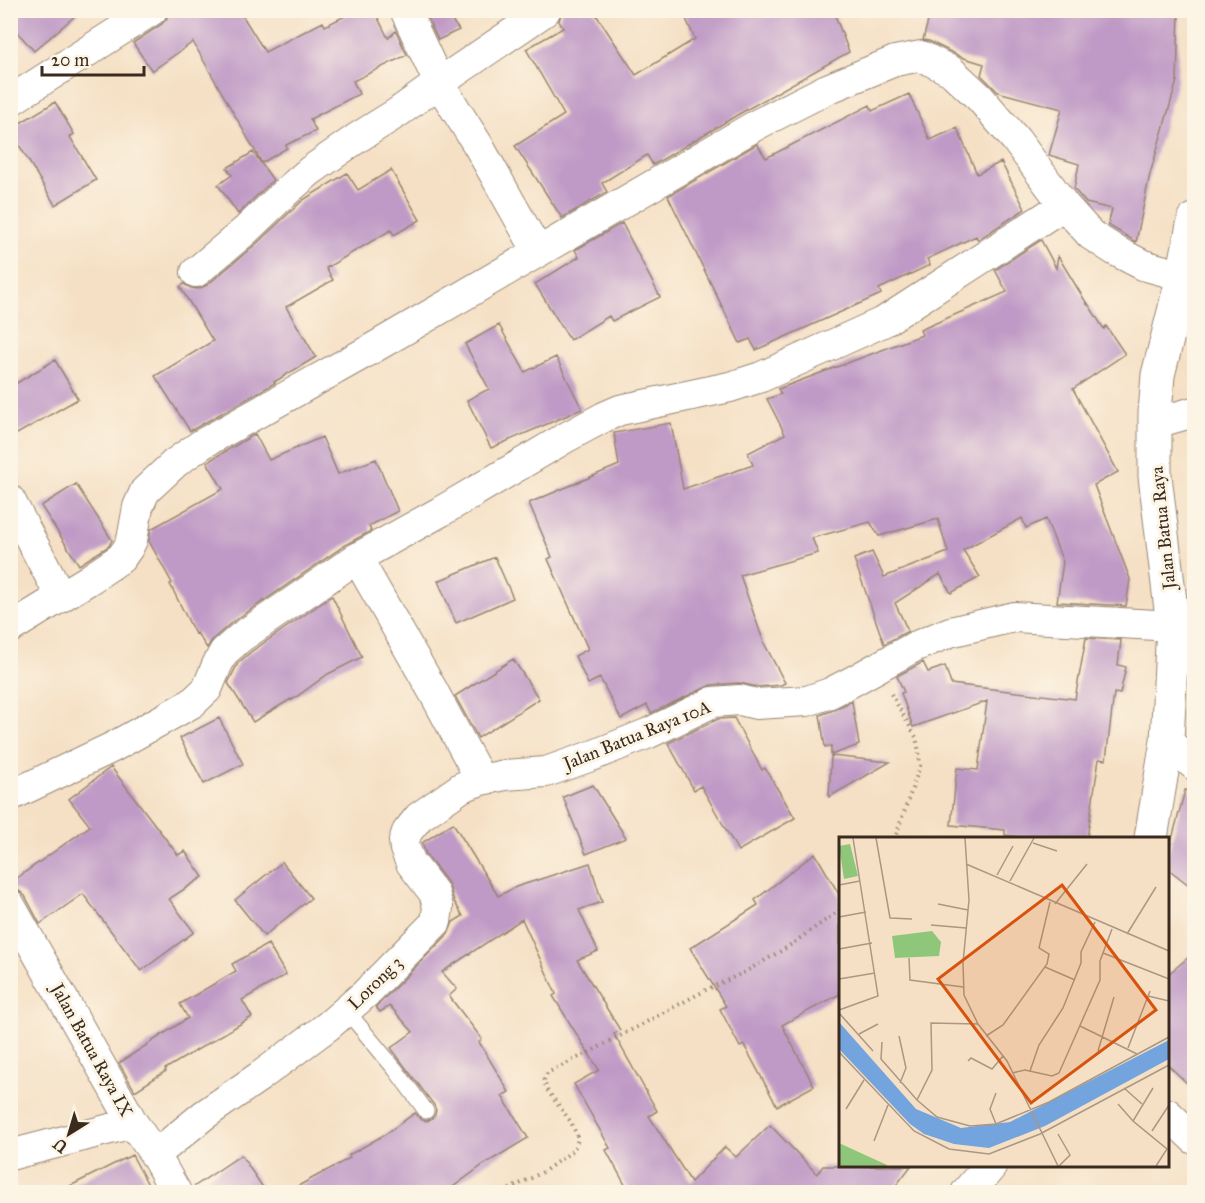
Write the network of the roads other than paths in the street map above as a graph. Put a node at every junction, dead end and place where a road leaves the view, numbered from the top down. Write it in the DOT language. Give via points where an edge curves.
graph roads {
  1 [pos="152,10"];
  2 [pos="405,10"];
  3 [pos="545,11"];
  4 [pos="439,83"];
  5 [pos="10,101"];
  6 [pos="1064,205"];
  7 [pos="1194,220"];
  8 [pos="538,252"];
  9 [pos="196,272"];
  10 [pos="1183,276"];
  11 [pos="1194,412"];
  12 [pos="1155,423"];
  13 [pos="10,500"];
  14 [pos="357,558"];
  15 [pos="61,597"];
  16 [pos="1173,626"];
  17 [pos="10,628"];
  18 [pos="1167,741"];
  19 [pos="1194,765"];
  20 [pos="481,780"];
  21 [pos="10,796"];
  22 [pos="1150,837"];
  23 [pos="10,905"];
  24 [pos="346,1010"];
  25 [pos="426,1111"];
  26 [pos="1169,1116"];
  27 [pos="133,1123"];
  28 [pos="1194,1138"];
  29 [pos="10,1155"];
  30 [pos="155,1155"];
  31 [pos="989,1167"];
  32 [pos="176,1192"];
  33 [pos="968,1192"];
  1 -- 5 [label="street"];
  2 -- 4 [label="street"];
  3 -- 4 [label="street"];
  4 -- 8 [label="street"];
  4 -- 9 [label="street" via="310,171"];
  6 -- 8 [label="street" via="980,98 951,71 921,56 895,61 827,89 758,124"];
  6 -- 10 [label="street" via="1091,235 1116,251 1143,265"];
  6 -- 14 [label="street" via="885,321 761,378 604,417"];
  7 -- 10 [label="main road, Jalan Batua Raya"];
  8 -- 15 [label="street" via="202,444 145,491 132,540 121,558"];
  10 -- 12 [label="main road, Jalan Batua Raya" via="1158,375"];
  11 -- 12 [label="street"];
  12 -- 16 [label="main road, Jalan Batua Raya" via="1155,476"];
  13 -- 15 [label="street"];
  14 -- 20 [label="street"];
  14 -- 21 [label="street" via="241,637 224,652 207,689 192,703 113,747"];
  15 -- 17 [label="street"];
  16 -- 18 [label="main road, Jalan Batua Raya"];
  16 -- 20 [label="street, Jalan Batua Raya 10A" via="1014,617 950,632 807,701 713,702 649,733 546,772"];
  18 -- 19 [label="street"];
  18 -- 22 [label="main road, Jalan Batua Raya"];
  20 -- 24 [label="street, Lorong 3" via="446,797 419,816 407,831 405,849 434,893 436,922"];
  23 -- 27 [label="street, Jalan Batua Raya IX"];
  24 -- 25 [label="lane"];
  24 -- 30 [label="street, Lorong 3"];
  26 -- 28 [label="street"];
  27 -- 29 [label="street"];
  27 -- 30 [label="street, Jalan Batua Raya IX"];
  30 -- 32 [label="street, Jalan Batua Raya IX"];
  31 -- 33 [label="main road"];
}
